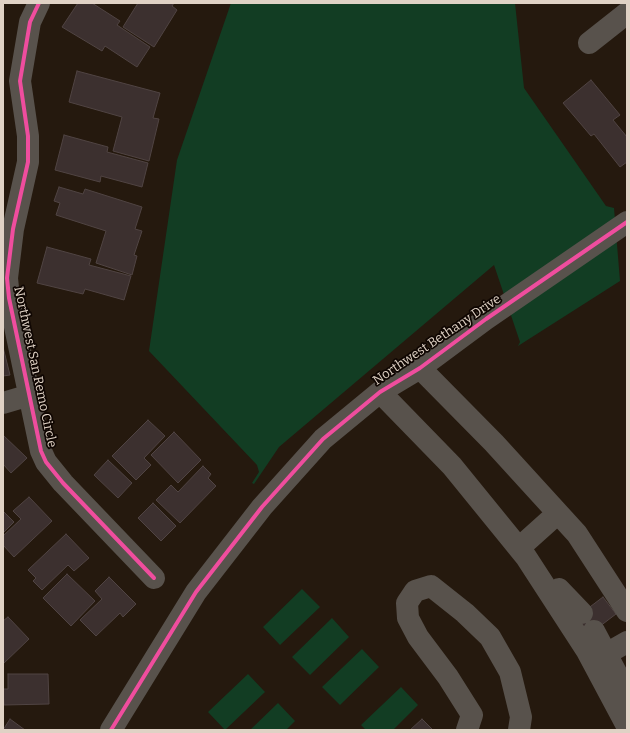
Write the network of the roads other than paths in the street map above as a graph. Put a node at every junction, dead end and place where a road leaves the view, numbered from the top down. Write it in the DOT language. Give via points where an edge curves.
graph roads {
  1 [pos="39,3"];
  2 [pos="627,13"];
  3 [pos="589,43"];
  4 [pos="627,222"];
  5 [pos="420,368"];
  6 [pos="380,392"];
  7 [pos="30,395"];
  8 [pos="3,404"];
  9 [pos="558,513"];
  10 [pos="519,548"];
  11 [pos="532,566"];
  12 [pos="154,578"];
  13 [pos="627,611"];
  14 [pos="627,642"];
  15 [pos="606,654"];
  16 [pos="627,693"];
  17 [pos="627,726"];
  18 [pos="111,730"];
  19 [pos="467,730"];
  20 [pos="519,730"];
  1 -- 7 [label="street, Northwest San Remo Circle" via="30,22 20,81 28,136 28,162 13,229 7,278 8,298"];
  2 -- 3 [label="street"];
  4 -- 5 [label="street, Northwest Bethany Drive" via="486,319"];
  5 -- 6 [label="street, Northwest Bethany Drive"];
  5 -- 9 [label="street"];
  6 -- 10 [label="street" via="452,466"];
  6 -- 18 [label="street, Northwest Bethany Drive" via="323,438 262,507 196,592"];
  7 -- 8 [label="street, Northwest San Remo Circle"];
  7 -- 12 [label="street, Northwest San Remo Circle" via="40,451 52,471"];
  9 -- 10 [label="street"];
  9 -- 13 [label="street" via="577,534"];
  10 -- 11 [label="street"];
  11 -- 15 [label="street" via="565,594 588,622"];
  11 -- 17 [label="street" via="587,651"];
  14 -- 15 [label="street"];
  15 -- 16 [label="street"];
  19 -- 20 [label="street" via="472,715 418,637 408,618 407,603 416,591 430,586 465,613 490,637 510,672 521,716"];
}
